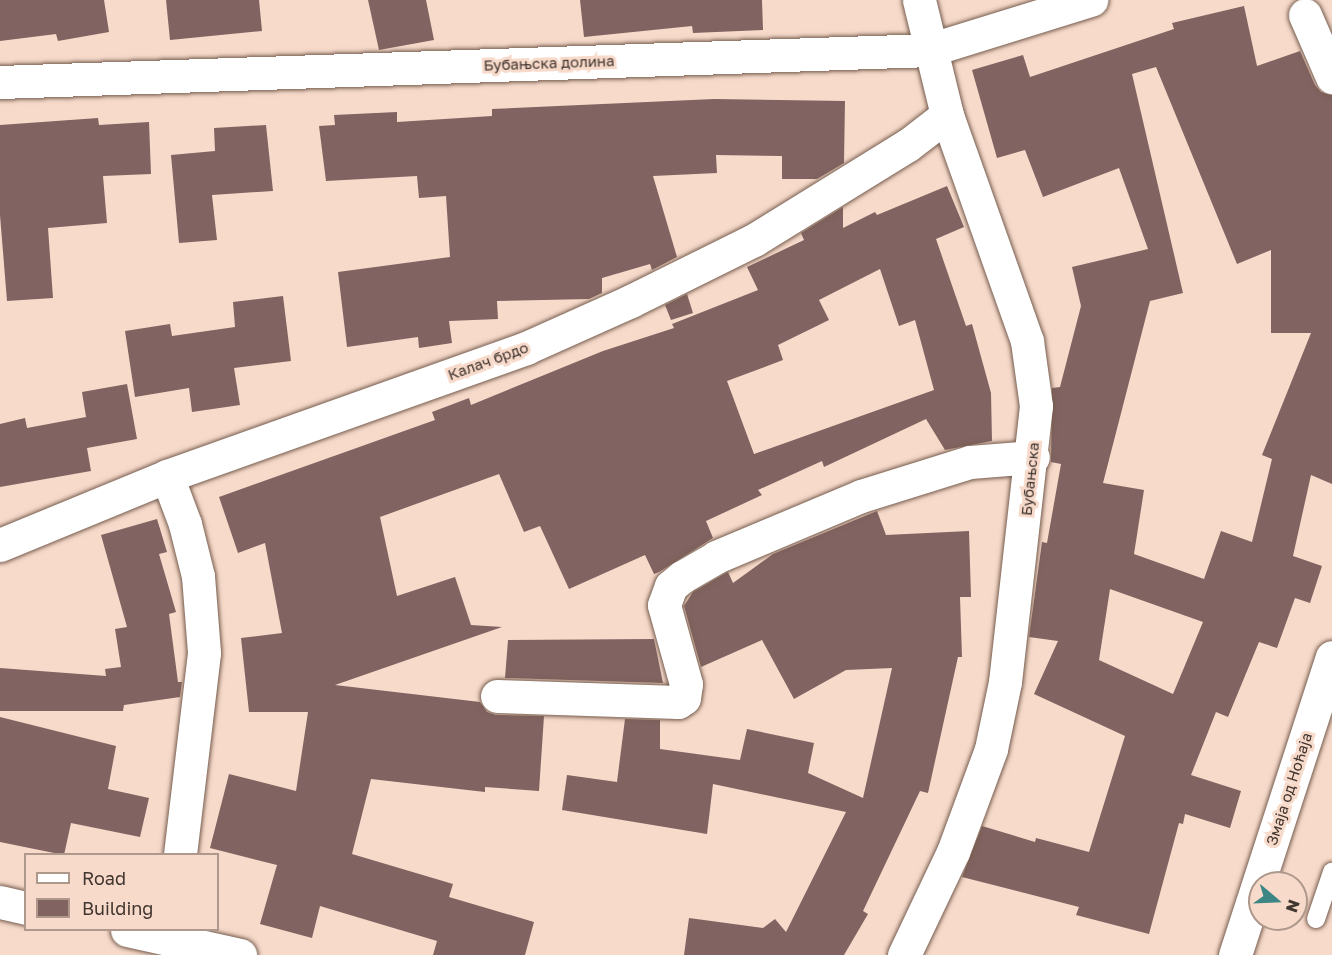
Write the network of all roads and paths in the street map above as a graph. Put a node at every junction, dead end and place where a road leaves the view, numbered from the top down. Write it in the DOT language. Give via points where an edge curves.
graph roads {
  1 [pos="919,0"];
  2 [pos="1091,0"];
  3 [pos="1305,15"];
  4 [pos="929,50"];
  5 [pos="1332,77"];
  6 [pos="0,82"];
  7 [pos="947,115"];
  8 [pos="1033,458"];
  9 [pos="167,476"];
  10 [pos="0,545"];
  11 [pos="1332,657"];
  12 [pos="497,696"];
  13 [pos="180,853"];
  14 [pos="1332,872"];
  15 [pos="0,902"];
  16 [pos="24,908"];
  17 [pos="1316,919"];
  18 [pos="131,931"];
  19 [pos="169,941"];
  20 [pos="240,955"];
  21 [pos="904,955"];
  22 [pos="1235,955"];
  1 -- 4 [label="street, Бубањска"];
  2 -- 4 [label="street, Бубањска долина"];
  3 -- 5 [label="street"];
  4 -- 6 [label="street, Бубањска долина"];
  4 -- 7 [label="street, Бубањска"];
  7 -- 8 [label="street, Бубањска" via="1027,341 1036,406"];
  7 -- 9 [label="street, Калач брдо" via="908,145 754,240 631,301 526,348"];
  8 -- 12 [label="street" via="970,462 861,496 716,556 682,577 671,586 664,605 686,684 684,698 678,702"];
  8 -- 21 [label="street, Бубањска" via="1005,682 991,749 953,852"];
  9 -- 10 [label="street, Калач брдо"];
  9 -- 13 [label="street" via="198,576 204,653"];
  11 -- 22 [label="street, Змаја од Ноћаја"];
  14 -- 17 [label="lane"];
  15 -- 16 [label="street"];
  18 -- 19 [label="street"];
  19 -- 20 [label="street"];
}
